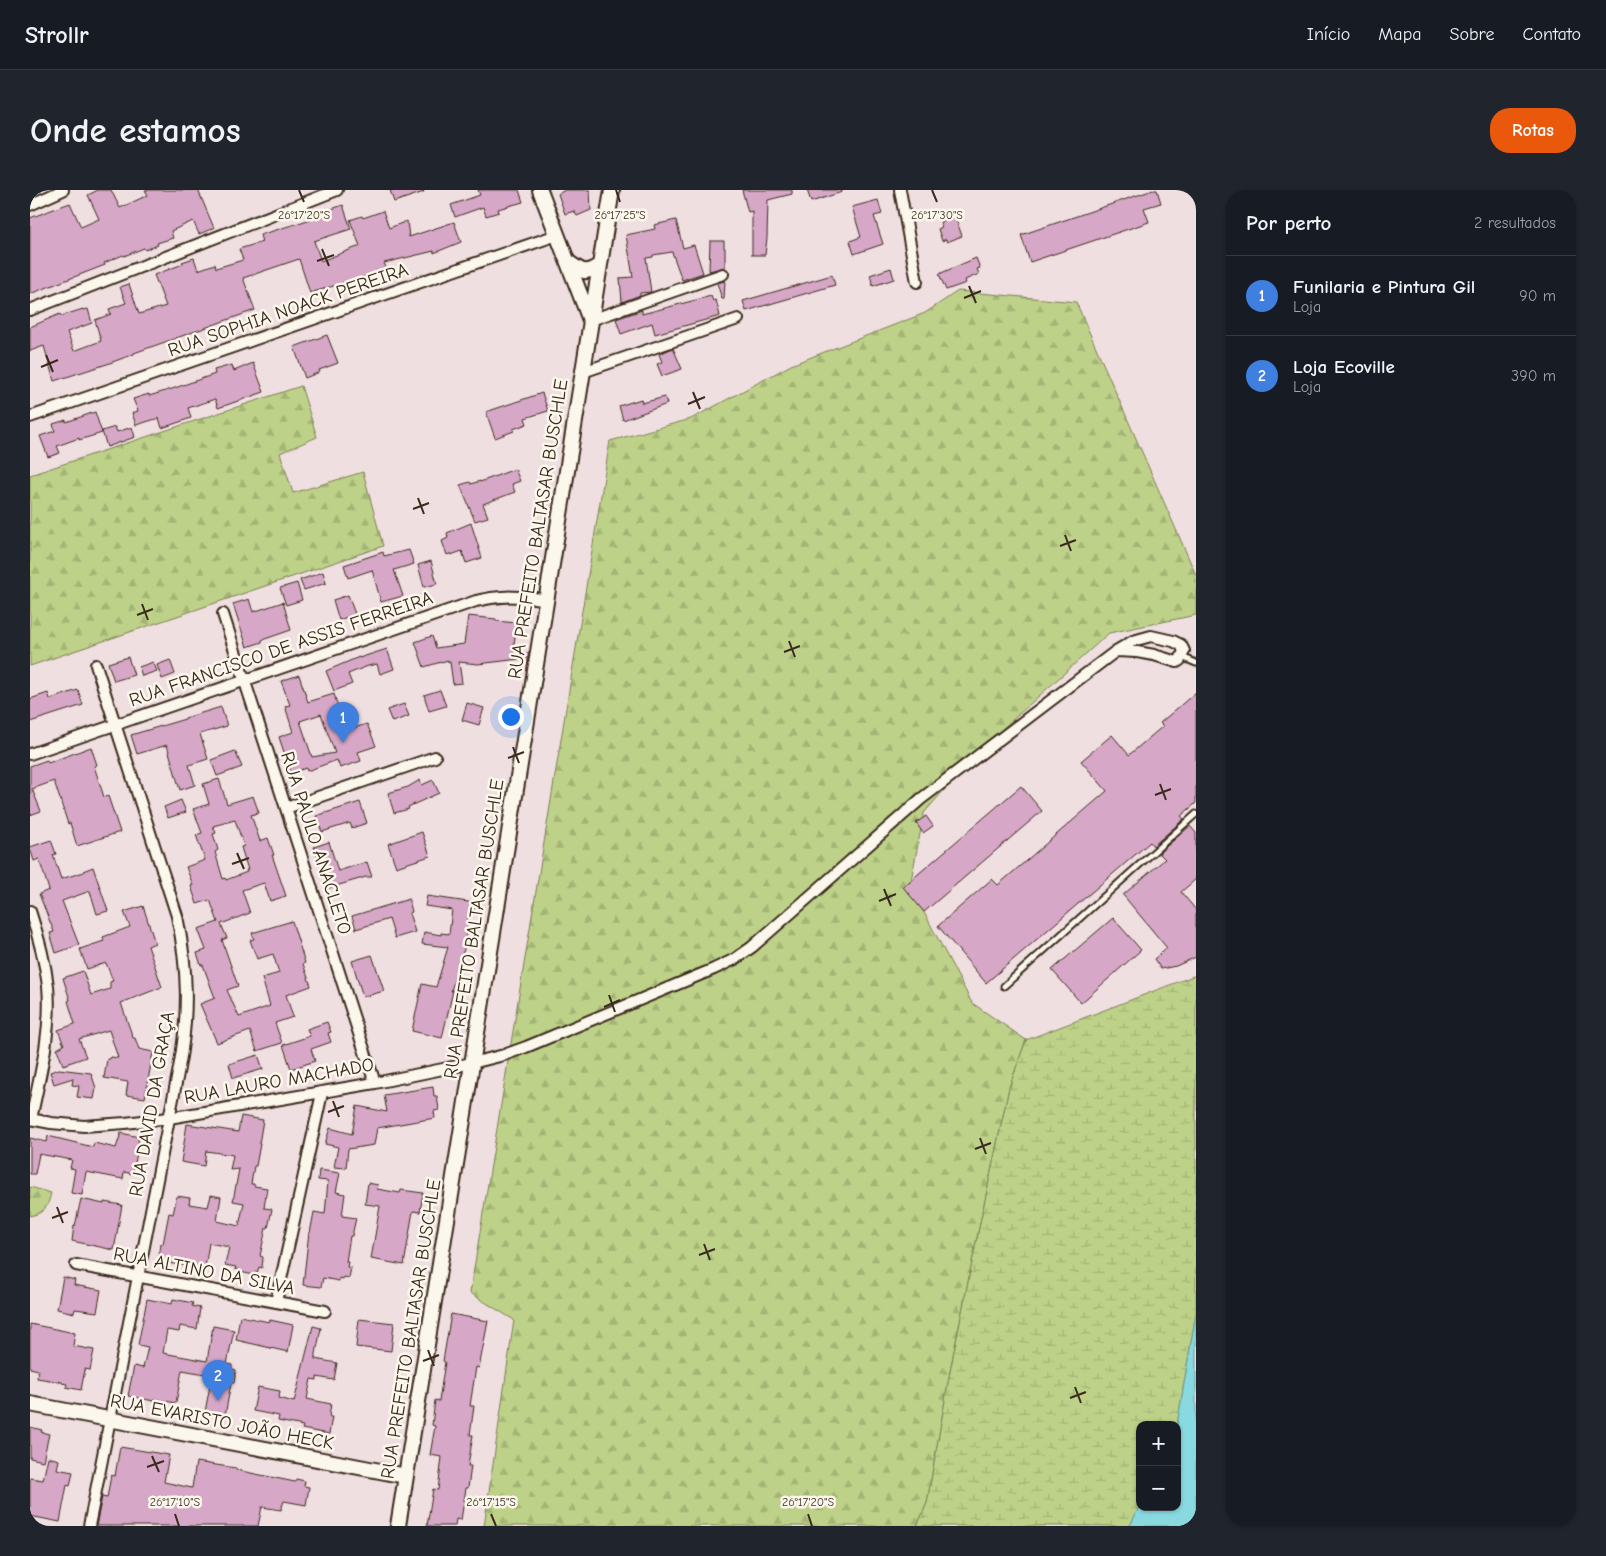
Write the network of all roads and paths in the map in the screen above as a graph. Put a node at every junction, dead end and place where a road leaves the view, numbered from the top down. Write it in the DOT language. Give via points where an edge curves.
graph roads {
  1 [pos="63,190"];
  2 [pos="337,190"];
  3 [pos="540,190"];
  4 [pos="612,190"];
  5 [pos="900,190"];
  6 [pos="30,204"];
  7 [pos="557,235"];
  8 [pos="568,262"];
  9 [pos="600,265"];
  10 [pos="723,274"];
  11 [pos="917,282"];
  12 [pos="30,310"];
  13 [pos="738,319"];
  14 [pos="591,320"];
  15 [pos="583,372"];
  16 [pos="30,417"];
  17 [pos="546,599"];
  18 [pos="223,614"];
  19 [pos="1163,638"];
  20 [pos="1116,651"];
  21 [pos="1156,656"];
  22 [pos="1182,657"];
  23 [pos="1196,663"];
  24 [pos="96,665"];
  25 [pos="245,680"];
  26 [pos="115,725"];
  27 [pos="30,754"];
  28 [pos="435,757"];
  29 [pos="286,808"];
  30 [pos="1196,814"];
  31 [pos="30,911"];
  32 [pos="1004,986"];
  33 [pos="472,1063"];
  34 [pos="375,1083"];
  35 [pos="322,1093"];
  36 [pos="169,1118"];
  37 [pos="31,1119"];
  38 [pos="76,1265"];
  39 [pos="138,1276"];
  40 [pos="276,1302"];
  41 [pos="325,1311"];
  42 [pos="30,1404"];
  43 [pos="110,1420"];
  44 [pos="406,1476"];
  45 [pos="89,1526"];
  46 [pos="398,1526"];
  1 -- 6 [label="street"];
  2 -- 12 [label="street"];
  3 -- 7 [label="main road"];
  4 -- 9 [label="main road, RUA PREFEITO BALTASAR BUSCHLE"];
  5 -- 11 [label="street"];
  7 -- 8 [label="main road"];
  7 -- 16 [label="street, RUA SOPHIA NOACK PEREIRA"];
  8 -- 9 [label="main road" via="586,272"];
  8 -- 14 [label="main road"];
  9 -- 14 [label="main road, RUA PREFEITO BALTASAR BUSCHLE"];
  10 -- 14 [label="street"];
  13 -- 15 [label="street"];
  14 -- 15 [label="main road, RUA PREFEITO BALTASAR BUSCHLE"];
  15 -- 17 [label="main road, RUA PREFEITO BALTASAR BUSCHLE"];
  17 -- 25 [label="street, RUA FRANCISCO DE ASSIS FERREIRA" via="493,596"];
  17 -- 33 [label="main road, RUA PREFEITO BALTASAR BUSCHLE"];
  18 -- 25 [label="street, RUA PAULO ANACLETO"];
  19 -- 20 [label="street, RUA LAURO MACHADO" via="1151,636"];
  19 -- 21 [label="street"];
  19 -- 22 [label="street" via="1181,646"];
  20 -- 21 [label="street"];
  20 -- 33 [label="street, RUA LAURO MACHADO" via="921,799 770,932 735,958 714,970 526,1047"];
  21 -- 22 [label="street" via="1177,662"];
  22 -- 23 [label="lane"];
  24 -- 26 [label="street, RUA DAVID DA GRAÇA"];
  25 -- 26 [label="street, RUA FRANCISCO DE ASSIS FERREIRA"];
  25 -- 29 [label="street, RUA PAULO ANACLETO"];
  26 -- 27 [label="street, RUA FRANCISCO DE ASSIS FERREIRA"];
  26 -- 36 [label="street, RUA DAVID DA GRAÇA" via="178,916 183,944 186,1021"];
  28 -- 29 [label="street"];
  29 -- 34 [label="street, RUA PAULO ANACLETO"];
  30 -- 32 [label="lane"];
  31 -- 37 [label="street" via="46,972 49,1001 42,1066"];
  33 -- 34 [label="street, RUA LAURO MACHADO"];
  33 -- 44 [label="main road, RUA PREFEITO BALTASAR BUSCHLE"];
  34 -- 35 [label="street, RUA LAURO MACHADO"];
  35 -- 36 [label="street, RUA LAURO MACHADO"];
  35 -- 40 [label="street"];
  36 -- 37 [label="street, RUA LAURO MACHADO" via="84,1126"];
  36 -- 39 [label="street, RUA DAVID DA GRAÇA"];
  38 -- 39 [label="street, RUA ALTINO DA SILVA"];
  39 -- 40 [label="street, RUA ALTINO DA SILVA"];
  39 -- 43 [label="street, RUA DAVID DA GRAÇA"];
  40 -- 41 [label="street, RUA ALTINO DA SILVA"];
  42 -- 43 [label="main road, RUA EVARISTO JOÃO HECK"];
  43 -- 44 [label="main road, RUA EVARISTO JOÃO HECK"];
  43 -- 45 [label="street, RUA DAVID DA GRAÇA"];
  44 -- 46 [label="main road, RUA PREFEITO BALTASAR BUSCHLE"];
}
